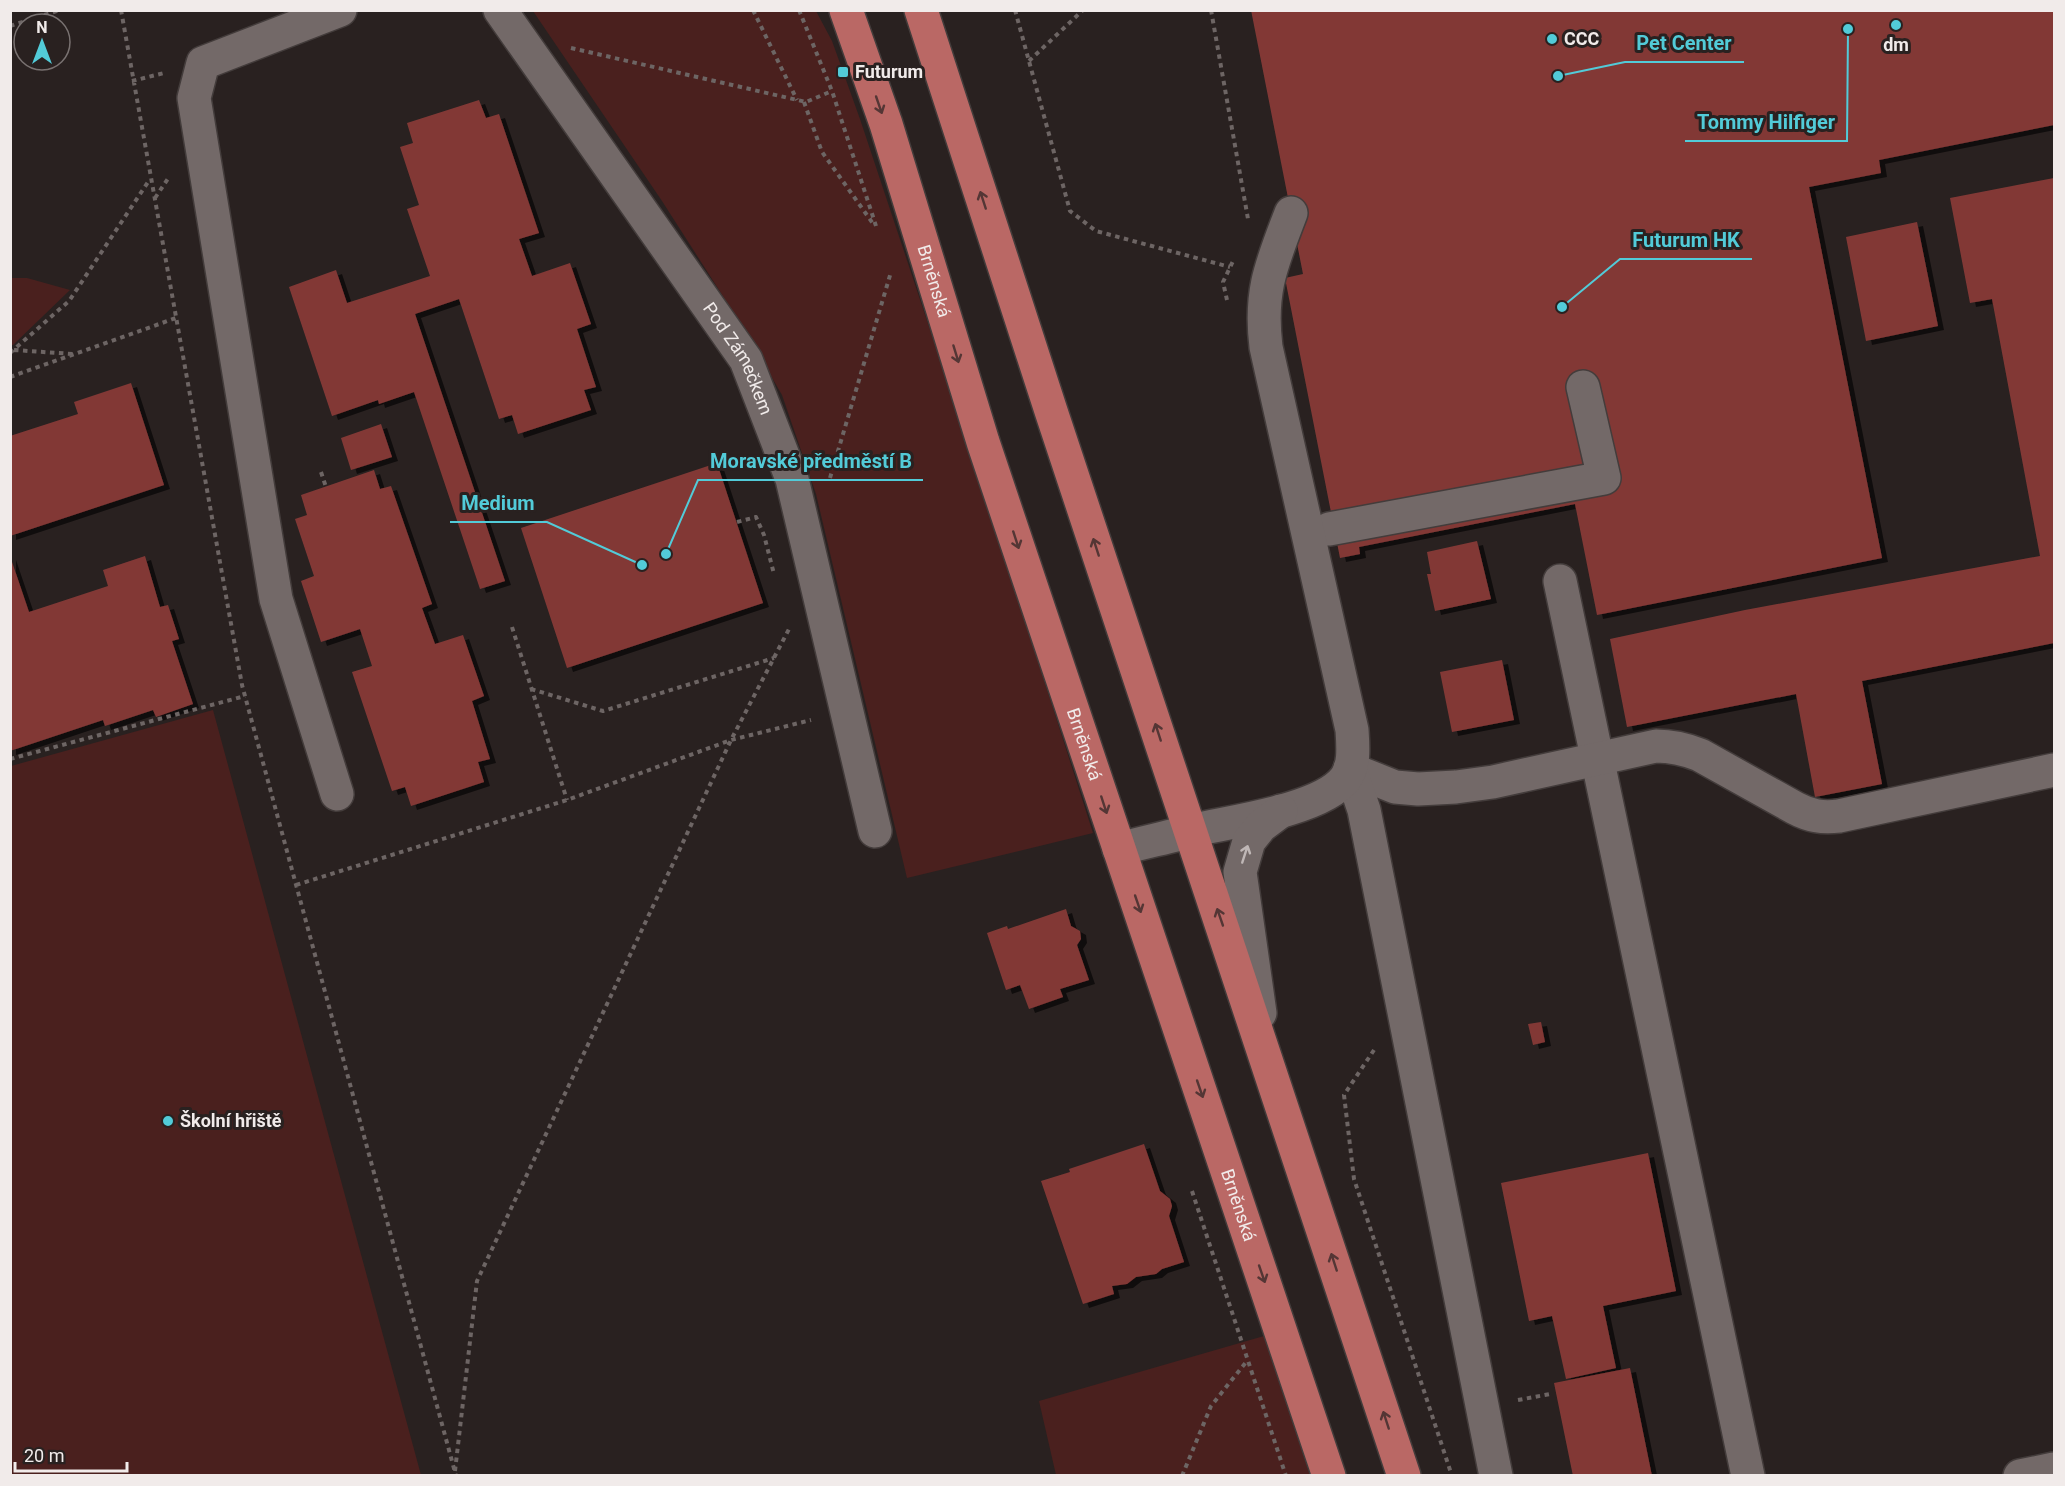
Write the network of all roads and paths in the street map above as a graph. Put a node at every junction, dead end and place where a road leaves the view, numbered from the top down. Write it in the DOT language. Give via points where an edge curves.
graph roads {
  1 [pos="60,10"];
  2 [pos="121,10"];
  3 [pos="340,10"];
  4 [pos="753,10"];
  5 [pos="799,10"];
  6 [pos="846,10"];
  7 [pos="921,10"];
  8 [pos="1015,10"];
  9 [pos="1083,10"];
  10 [pos="1211,10"];
  11 [pos="508,23"];
  12 [pos="10,26"];
  13 [pos="1029,61"];
  14 [pos="797,100"];
  15 [pos="804,101"];
  16 [pos="151,178"];
  17 [pos="1291,213"];
  18 [pos="1250,227"];
  19 [pos="877,229"];
  20 [pos="1235,257"];
  21 [pos="891,272"];
  22 [pos="176,318"];
  23 [pos="12,350"];
  24 [pos="74,355"];
  25 [pos="10,377"];
  26 [pos="1583,387"];
  27 [pos="321,472"];
  28 [pos="829,482"];
  29 [pos="326,486"];
  30 [pos="736,522"];
  31 [pos="1329,529"];
  32 [pos="764,535"];
  33 [pos="1560,581"];
  34 [pos="793,619"];
  35 [pos="512,627"];
  36 [pos="774,658"];
  37 [pos="531,689"];
  38 [pos="245,696"];
  39 [pos="847,711"];
  40 [pos="731,740"];
  41 [pos="10,759"];
  42 [pos="1598,759"];
  43 [pos="1350,769"];
  44 [pos="2055,770"];
  45 [pos="337,794"];
  46 [pos="567,800"];
  47 [pos="1281,811"];
  48 [pos="875,831"];
  49 [pos="1191,831"];
  50 [pos="1119,849"];
  51 [pos="296,885"];
  52 [pos="1266,1056"];
  53 [pos="1388,1282"];
  54 [pos="1248,1360"];
  55 [pos="2055,1469"];
  56 [pos="455,1475"];
  57 [pos="1182,1476"];
  58 [pos="1329,1476"];
  59 [pos="1404,1476"];
  60 [pos="1452,1476"];
  61 [pos="1496,1476"];
  62 [pos="1748,1476"];
  63 [pos="2020,1476"];
  1 -- 12 [label="path"];
  2 -- 16 [label="path"];
  3 -- 45 [label="street" via="203,63 194,98 276,599"];
  4 -- 14 [label="path"];
  5 -- 15 [label="path" via="832,91"];
  6 -- 50 [label="main road, Brněnská, one-way" via="886,124 983,442"];
  49 -- 7 [label="main road, one-way"];
  8 -- 13 [label="path"];
  9 -- 13 [label="path"];
  10 -- 18 [label="path"];
  11 -- 14 [label="path"];
  11 -- 39 [label="street, Pod Zámečkem" via="746,360 792,479"];
  13 -- 20 [label="path" via="1070,211 1096,231 1230,267"];
  14 -- 15 [label="path"];
  15 -- 19 [label="path" via="822,152"];
  16 -- 22 [label="path"];
  16 -- 23 [label="path" via="69,301"];
  17 -- 43 [label="street" via="1266,284 1266,347 1352,730"];
  21 -- 28 [label="path"];
  22 -- 24 [label="path"];
  22 -- 38 [label="path"];
  23 -- 24 [label="path"];
  24 -- 25 [label="path"];
  26 -- 31 [label="street" via="1604,478"];
  27 -- 29 [label="path"];
  30 -- 32 [label="path" via="756,517"];
  33 -- 42 [label="street"];
  34 -- 36 [label="path"];
  35 -- 37 [label="path"];
  36 -- 37 [label="path" via="603,711"];
  36 -- 40 [label="path"];
  37 -- 46 [label="path"];
  38 -- 41 [label="path"];
  38 -- 51 [label="path"];
  39 -- 40 [label="path"];
  39 -- 48 [label="street, Pod Zámečkem"];
  40 -- 46 [label="path"];
  40 -- 56 [label="path" via="477,1281"];
  42 -- 43 [label="street" via="1476,785 1418,789 1395,787"];
  42 -- 44 [label="street" via="1656,746 1685,748 1795,808 1823,818"];
  42 -- 62 [label="street"];
  43 -- 47 [label="street" via="1346,778 1328,792"];
  43 -- 61 [label="street" via="1364,810"];
  46 -- 51 [label="path"];
  47 -- 49 [label="street"];
  52 -- 47 [label="street, one-way" via="1240,872 1249,842 1261,826"];
  49 -- 50 [label="street"];
  52 -- 49 [label="main road, one-way"];
  50 -- 58 [label="main road, Brněnská, one-way"];
  51 -- 56 [label="path"];
  59 -- 52 [label="main road, one-way"];
  53 -- 60 [label="path"];
  54 -- 57 [label="path" via="1211,1406"];
  55 -- 63 [label="street"];
}
